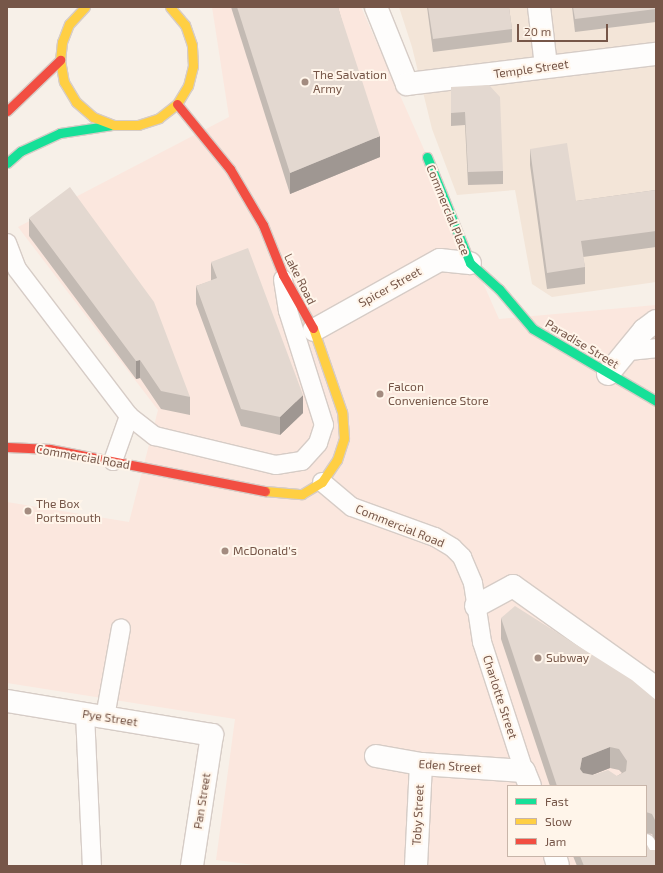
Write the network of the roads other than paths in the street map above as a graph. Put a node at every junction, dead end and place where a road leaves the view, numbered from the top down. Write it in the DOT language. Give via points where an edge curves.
graph roads {
  1 [pos="85,7"];
  2 [pos="170,7"];
  3 [pos="376,7"];
  4 [pos="539,7"];
  5 [pos="656,54"];
  6 [pos="60,60"];
  7 [pos="546,66"];
  8 [pos="177,104"];
  9 [pos="7,111"];
  10 [pos="114,124"];
  11 [pos="426,157"];
  12 [pos="7,163"];
  13 [pos="7,243"];
  14 [pos="470,263"];
  15 [pos="282,275"];
  16 [pos="656,321"];
  17 [pos="314,330"];
  18 [pos="656,348"];
  19 [pos="629,351"];
  20 [pos="608,374"];
  21 [pos="656,401"];
  22 [pos="129,416"];
  23 [pos="7,447"];
  24 [pos="113,461"];
  25 [pos="322,482"];
  26 [pos="476,606"];
  27 [pos="121,628"];
  28 [pos="656,688"];
  29 [pos="7,701"];
  30 [pos="95,715"];
  31 [pos="212,735"];
  32 [pos="376,756"];
  33 [pos="421,764"];
  34 [pos="527,778"];
  35 [pos="647,844"];
  36 [pos="656,862"];
  37 [pos="92,866"];
  38 [pos="192,866"];
  39 [pos="416,866"];
  1 -- 6 [label="street" via="69,24 62,42"];
  2 -- 8 [label="street" via="185,25 192,45 193,66 188,86"];
  3 -- 7 [label="street, Temple Street" via="407,84"];
  4 -- 7 [label="street"];
  5 -- 7 [label="street, Temple Street"];
  6 -- 9 [label="street"];
  6 -- 10 [label="street" via="64,82 76,102 93,117"];
  8 -- 10 [label="street" via="159,118 138,125"];
  8 -- 15 [label="street, Lake Road" via="230,169 263,225"];
  10 -- 12 [label="street" via="60,134 21,151"];
  11 -- 14 [label="street, Commercial Place"];
  13 -- 22 [label="lane" via="17,269"];
  14 -- 17 [label="street, Spicer Street" via="440,260"];
  14 -- 20 [label="street, Paradise Street" via="499,289 533,329"];
  15 -- 17 [label="street, Lake Road"];
  15 -- 22 [label="lane" via="288,311 324,425 318,443 302,462 276,465 155,436"];
  16 -- 19 [label="street" via="644,330"];
  17 -- 25 [label="street, Lake Road" via="342,412 344,431 337,460"];
  18 -- 19 [label="lane"];
  19 -- 20 [label="street"];
  20 -- 21 [label="street, Paradise Street"];
  22 -- 24 [label="lane"];
  23 -- 24 [label="street, Commercial Road" via="50,449"];
  24 -- 25 [label="street, Commercial Road" via="280,494 302,494"];
  25 -- 26 [label="lane, Commercial Road" via="352,507 435,537 453,548 468,568"];
  26 -- 28 [label="street" via="513,586"];
  26 -- 34 [label="lane, Charlotte Street" via="482,642"];
  27 -- 30 [label="lane"];
  29 -- 30 [label="street, Pye Street"];
  30 -- 31 [label="street, Pye Street"];
  30 -- 37 [label="lane"];
  31 -- 38 [label="street, Pan Street"];
  32 -- 33 [label="street, Eden Street"];
  33 -- 34 [label="street, Eden Street"];
  33 -- 39 [label="street, Toby Street"];
  35 -- 36 [label="lane"];
}
